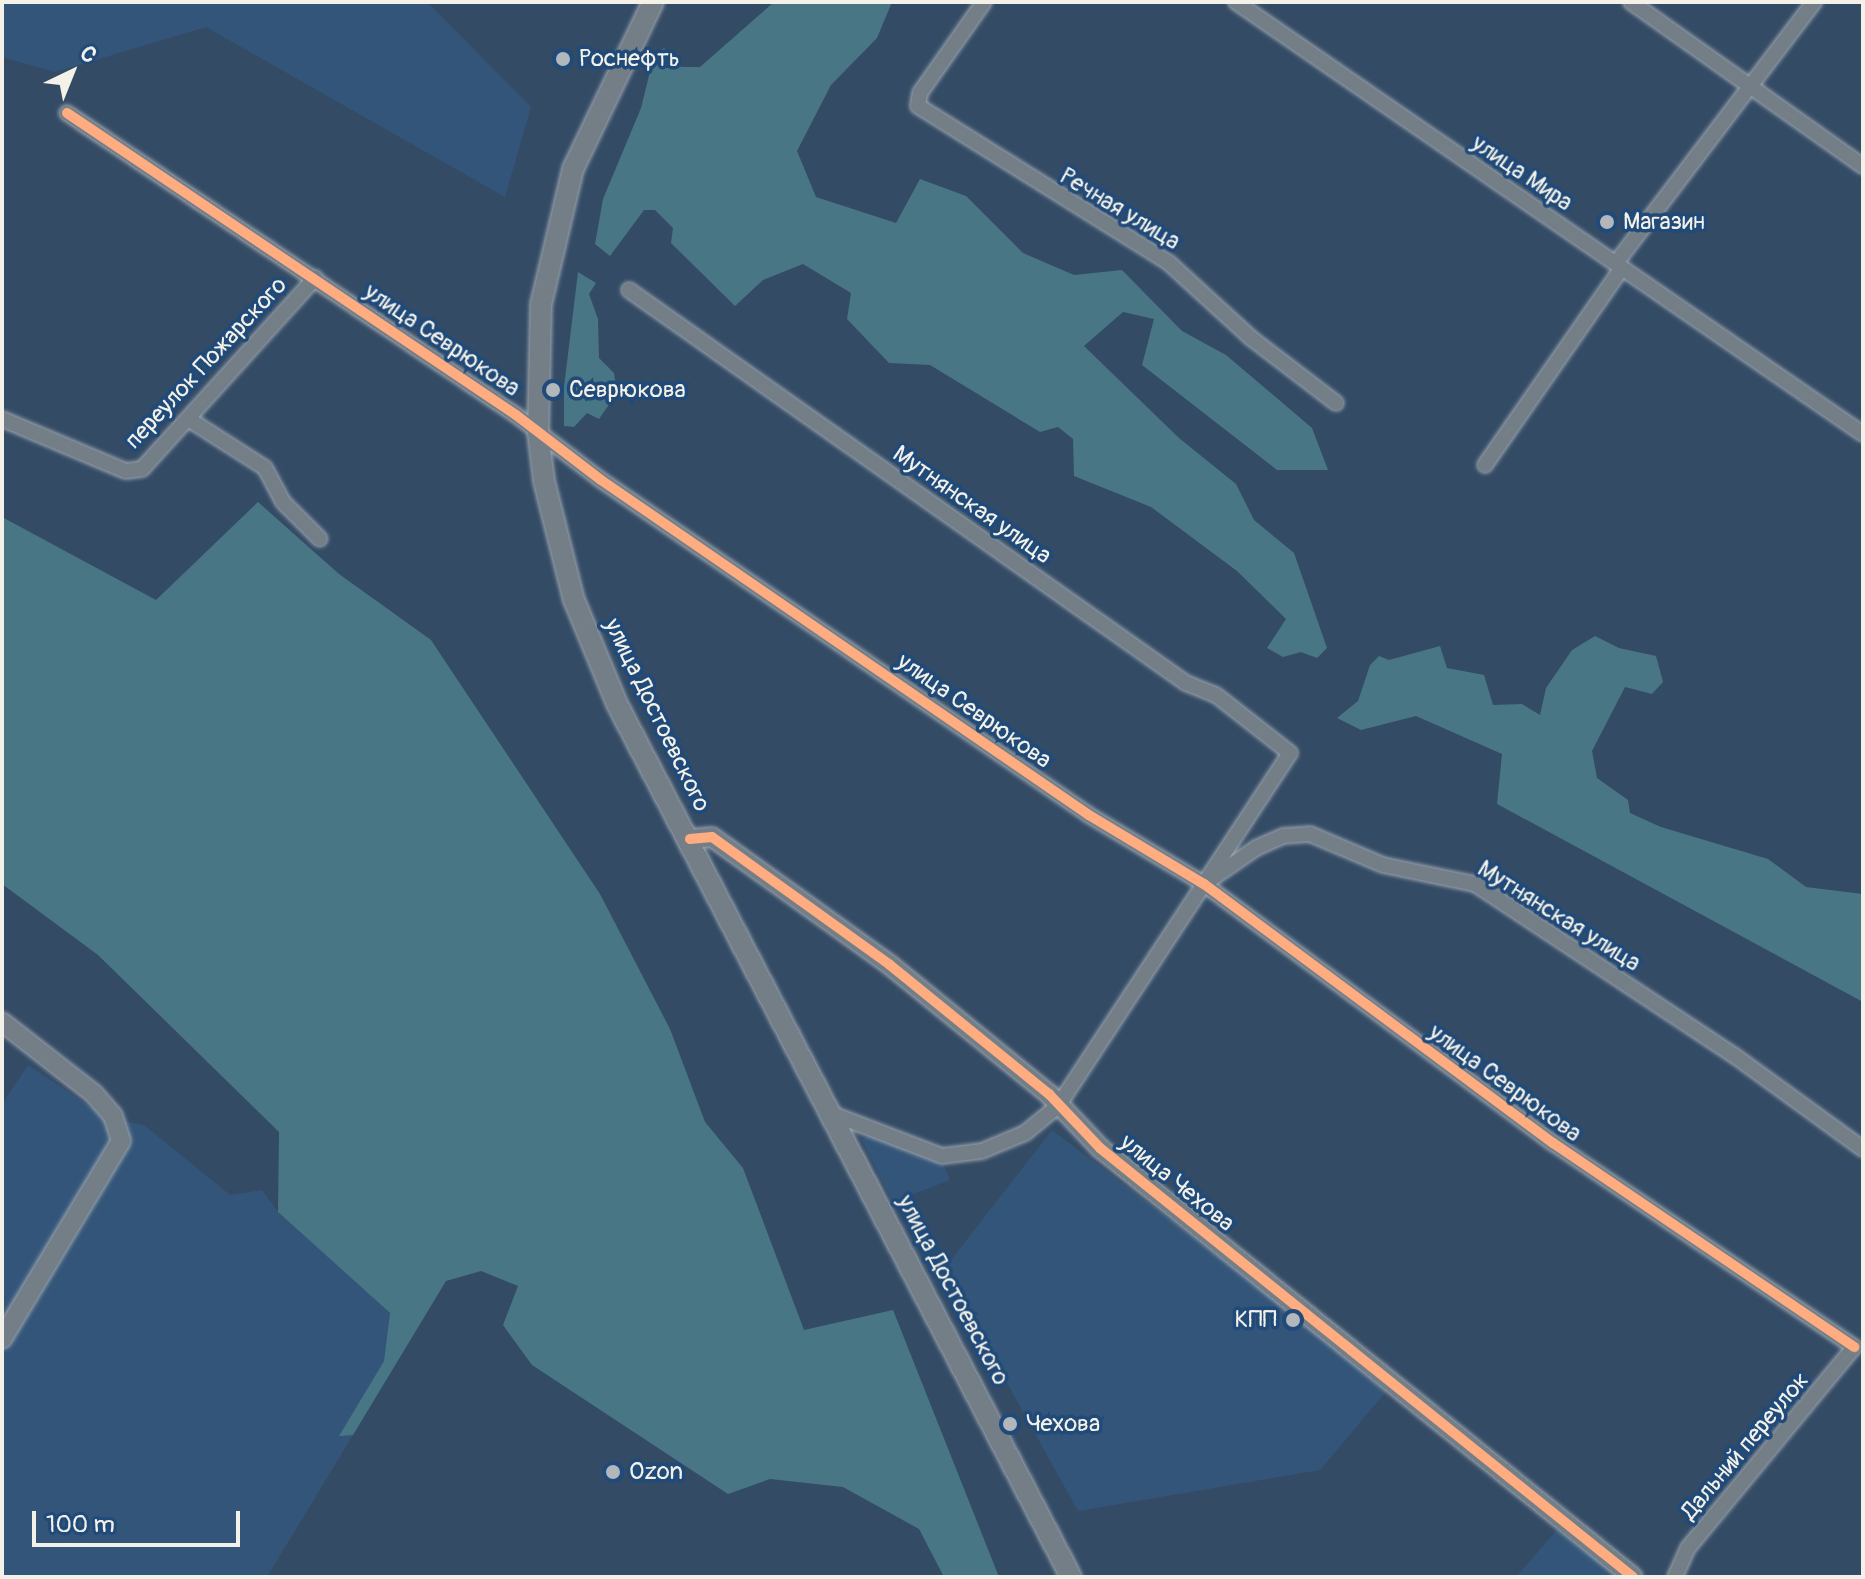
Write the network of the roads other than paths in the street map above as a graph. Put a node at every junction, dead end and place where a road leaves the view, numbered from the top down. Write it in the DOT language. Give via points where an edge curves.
graph roads {
  1 [pos="653,2"];
  2 [pos="984,2"];
  3 [pos="1236,2"];
  4 [pos="1631,2"];
  5 [pos="1814,2"];
  6 [pos="1753,89"];
  7 [pos="67,113"];
  8 [pos="1863,166"];
  9 [pos="1619,266"];
  10 [pos="315,278"];
  11 [pos="629,290"];
  12 [pos="1336,403"];
  13 [pos="2,419"];
  14 [pos="190,420"];
  15 [pos="538,432"];
  16 [pos="1863,434"];
  17 [pos="1485,465"];
  18 [pos="320,539"];
  19 [pos="690,839"];
  20 [pos="1204,884"];
  21 [pos="2,1022"];
  22 [pos="1058,1106"];
  23 [pos="830,1113"];
  24 [pos="1863,1149"];
  25 [pos="2,1339"];
  26 [pos="1859,1348"];
  27 [pos="1071,1577"];
  28 [pos="1633,1577"];
  29 [pos="1675,1577"];
  1 -- 15 [label="main road, улица Достоевского" via="566,187 541,304"];
  2 -- 12 [label="street, Речная улица" via="920,93 923,110 1169,263 1251,338"];
  3 -- 9 [label="street, улица Мира"];
  4 -- 6 [label="street"];
  5 -- 6 [label="street"];
  6 -- 8 [label="street"];
  6 -- 9 [label="street"];
  7 -- 10 [label="street, улица Севрюкова"];
  9 -- 16 [label="street, улица Мира"];
  9 -- 17 [label="street"];
  10 -- 14 [label="street, переулок Пожарского"];
  10 -- 15 [label="street, улица Севрюкова"];
  11 -- 20 [label="street, Мутнянская улица" via="1186,683 1216,695 1290,753"];
  13 -- 14 [label="street, переулок Пожарского" via="126,471 142,469"];
  14 -- 18 [label="street" via="265,468 283,502"];
  15 -- 19 [label="main road, улица Достоевского" via="544,481 578,612 617,704"];
  15 -- 20 [label="street, улица Севрюкова" via="1089,815"];
  19 -- 22 [label="street, улица Чехова" via="712,837 878,956"];
  19 -- 23 [label="main road, улица Достоевского"];
  20 -- 22 [label="street"];
  20 -- 24 [label="street, Мутнянская улица" via="1256,848 1283,836 1310,834 1383,865 1475,884 1735,1056"];
  20 -- 26 [label="street, улица Севрюкова" via="1553,1143"];
  21 -- 25 [label="street" via="94,1094 113,1116 121,1141"];
  22 -- 23 [label="street" via="1025,1133 982,1151 942,1156"];
  22 -- 28 [label="street, улица Чехова" via="1100,1148"];
  23 -- 27 [label="main road, улица Достоевского"];
  26 -- 29 [label="street, Дальний переулок" via="1688,1548"];
}
